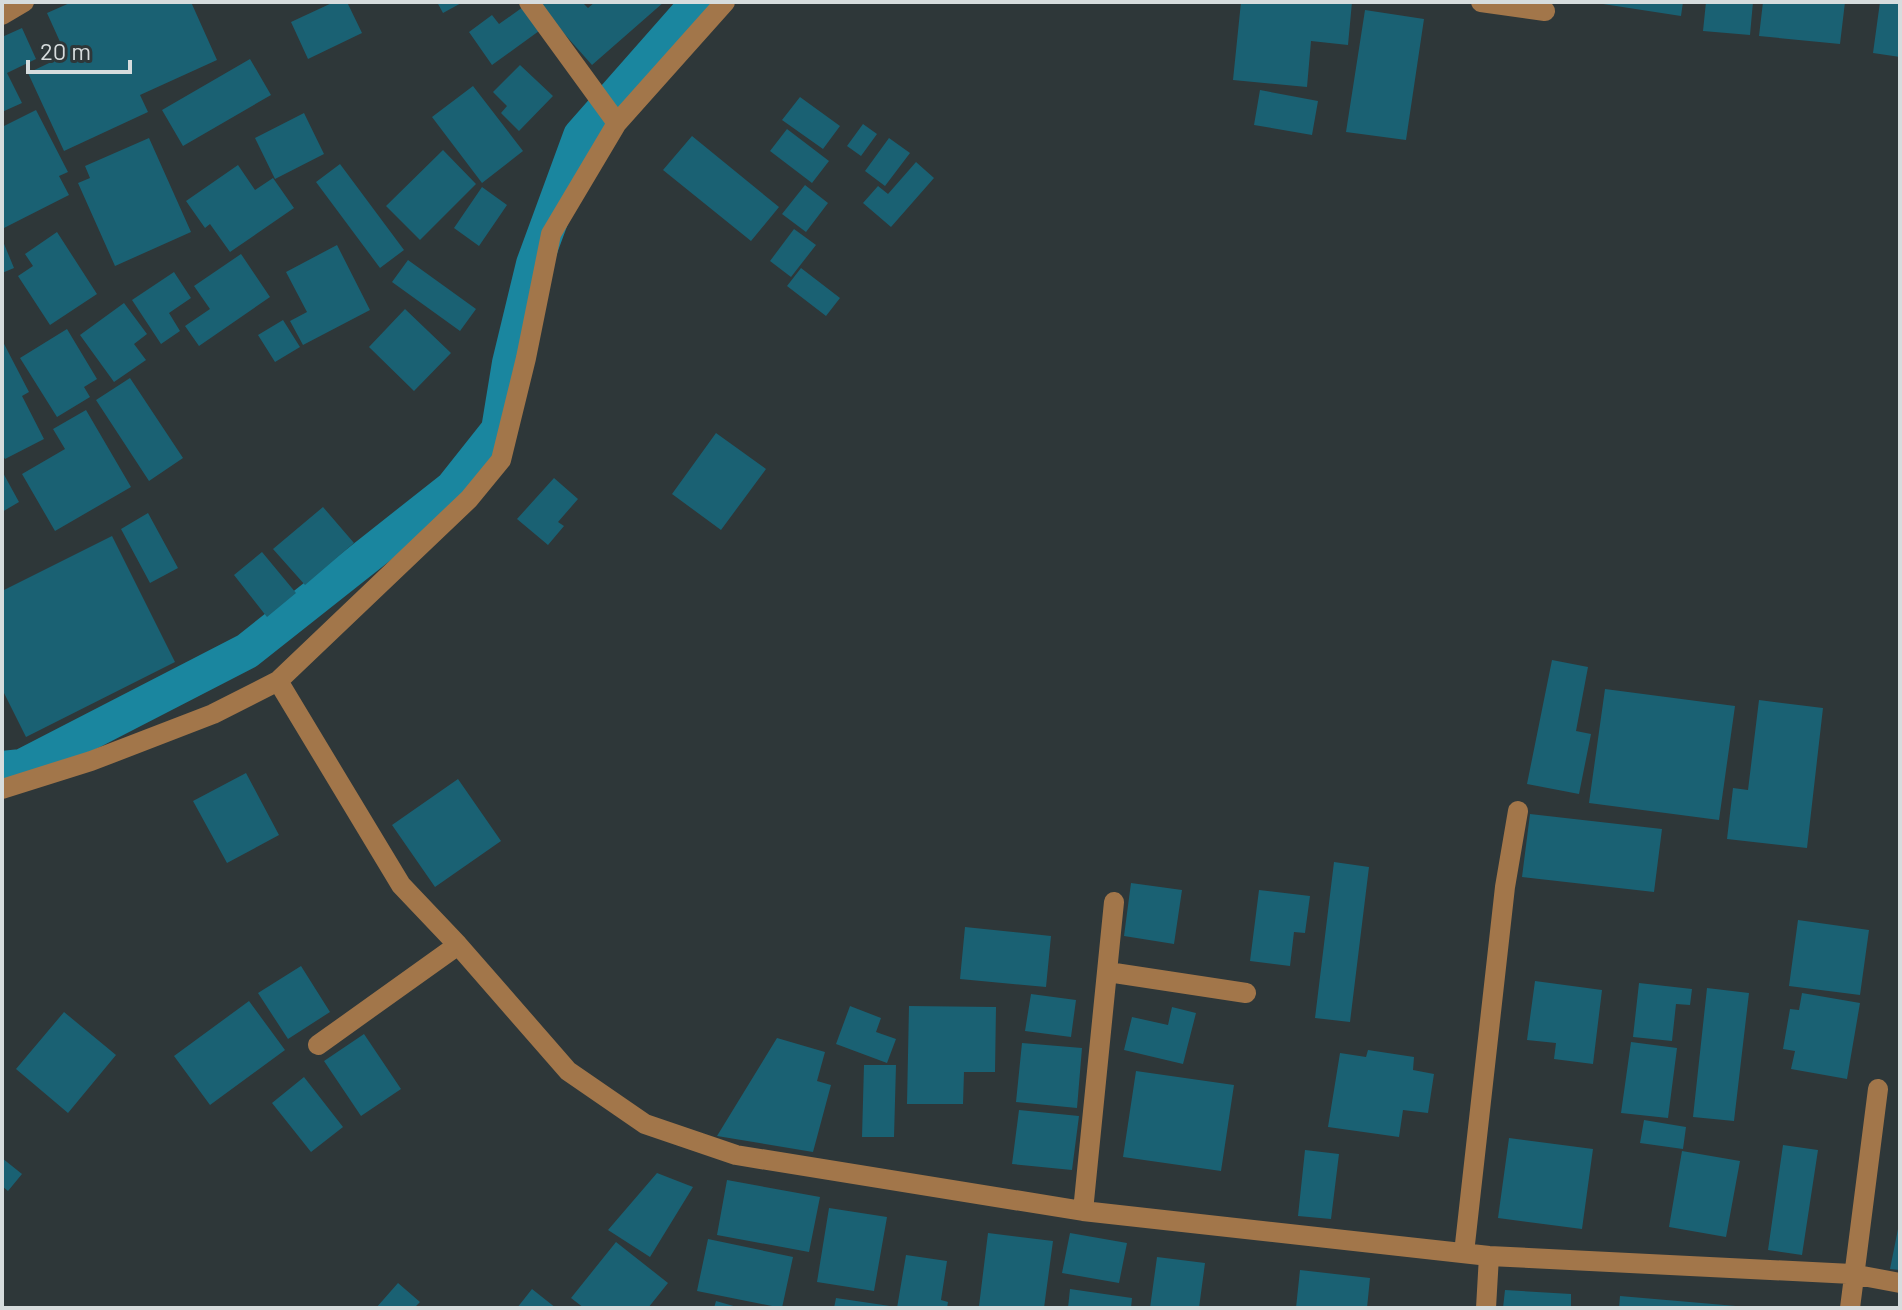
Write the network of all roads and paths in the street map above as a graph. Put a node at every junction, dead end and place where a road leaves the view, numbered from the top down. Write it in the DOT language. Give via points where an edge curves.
graph roads {
  1 [pos="24,2"];
  2 [pos="529,2"];
  3 [pos="725,2"];
  4 [pos="1481,2"];
  5 [pos="1545,11"];
  6 [pos="2,15"];
  7 [pos="617,123"];
  8 [pos="278,681"];
  9 [pos="2,789"];
  10 [pos="1518,811"];
  11 [pos="1114,902"];
  12 [pos="458,945"];
  13 [pos="1108,972"];
  14 [pos="1246,993"];
  15 [pos="318,1045"];
  16 [pos="1878,1089"];
  17 [pos="1083,1211"];
  18 [pos="1464,1253"];
  19 [pos="1489,1256"];
  20 [pos="1852,1274"];
  21 [pos="1900,1283"];
  22 [pos="1486,1308"];
  23 [pos="1850,1308"];
  1 -- 6 [label="street"];
  2 -- 7 [label="street"];
  3 -- 7 [label="street"];
  4 -- 5 [label="street"];
  7 -- 8 [label="street" via="551,234 501,460 469,499"];
  8 -- 9 [label="street" via="213,714"];
  8 -- 12 [label="street" via="401,885"];
  10 -- 18 [label="street"];
  11 -- 13 [label="street"];
  12 -- 15 [label="street"];
  12 -- 17 [label="street" via="568,1071 645,1124 736,1155"];
  13 -- 14 [label="street"];
  13 -- 17 [label="street"];
  16 -- 20 [label="street"];
  17 -- 18 [label="street"];
  18 -- 19 [label="street"];
  19 -- 20 [label="street"];
  19 -- 22 [label="street"];
  20 -- 21 [label="street"];
  20 -- 23 [label="street"];
}
